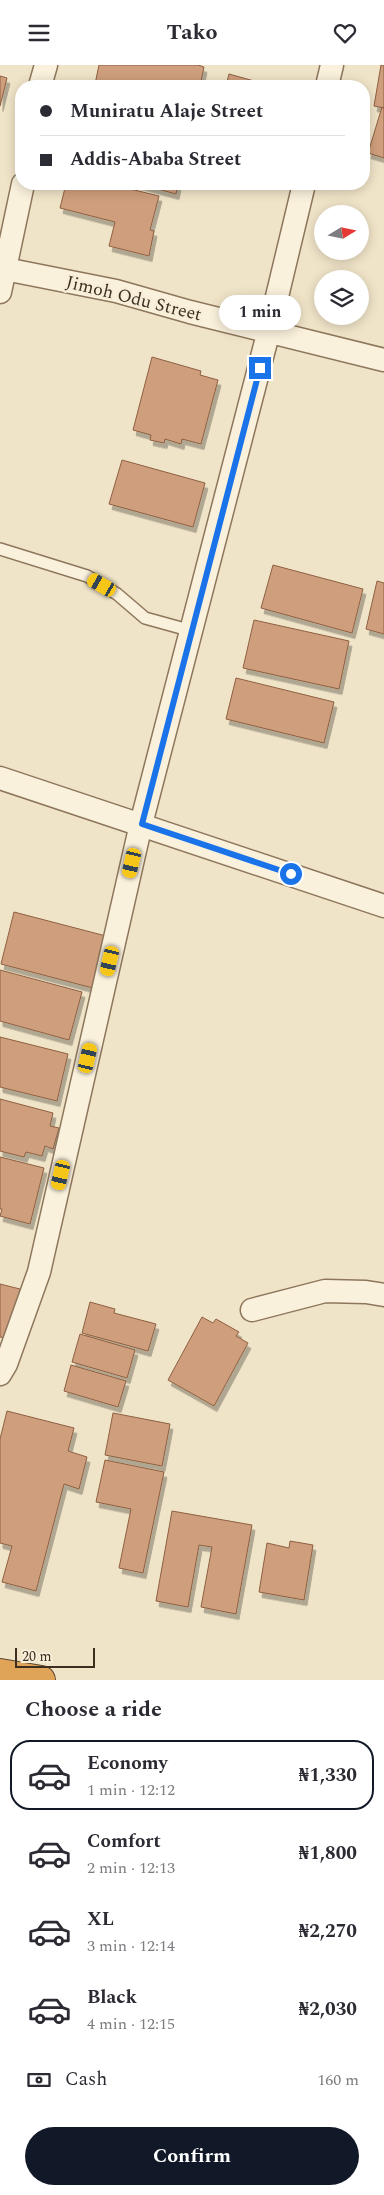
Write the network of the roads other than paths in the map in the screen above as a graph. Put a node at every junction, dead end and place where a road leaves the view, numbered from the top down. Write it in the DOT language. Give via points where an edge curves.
graph roads {
  1 [pos="46,65"];
  2 [pos="332,65"];
  3 [pos="42,80"];
  4 [pos="328,80"];
  5 [pos="22,190"];
  6 [pos="303,190"];
  7 [pos="3,268"];
  8 [pos="0,292"];
  9 [pos="270,330"];
  10 [pos="384,360"];
  11 [pos="0,549"];
  12 [pos="192,631"];
  13 [pos="0,778"];
  14 [pos="142,824"];
  15 [pos="384,905"];
  16 [pos="384,1295"];
  17 [pos="252,1310"];
  18 [pos="2,1367"];
  19 [pos="0,1673"];
  20 [pos="41,1680"];
  1 -- 3 [label="street"];
  2 -- 4 [label="street"];
  5 -- 7 [label="street"];
  6 -- 9 [label="street"];
  7 -- 8 [label="street"];
  7 -- 9 [label="street, Jimoh Odu Street" via="116,291"];
  9 -- 10 [label="street, Jimoh Odu Street"];
  9 -- 12 [label="street"];
  11 -- 12 [label="lane" via="87,576 117,593 145,618"];
  12 -- 14 [label="street"];
  13 -- 14 [label="street"];
  14 -- 15 [label="street"];
  14 -- 18 [label="street" via="39,1272"];
  16 -- 17 [label="street" via="325,1291"];
  19 -- 20 [label="highway"];
}
